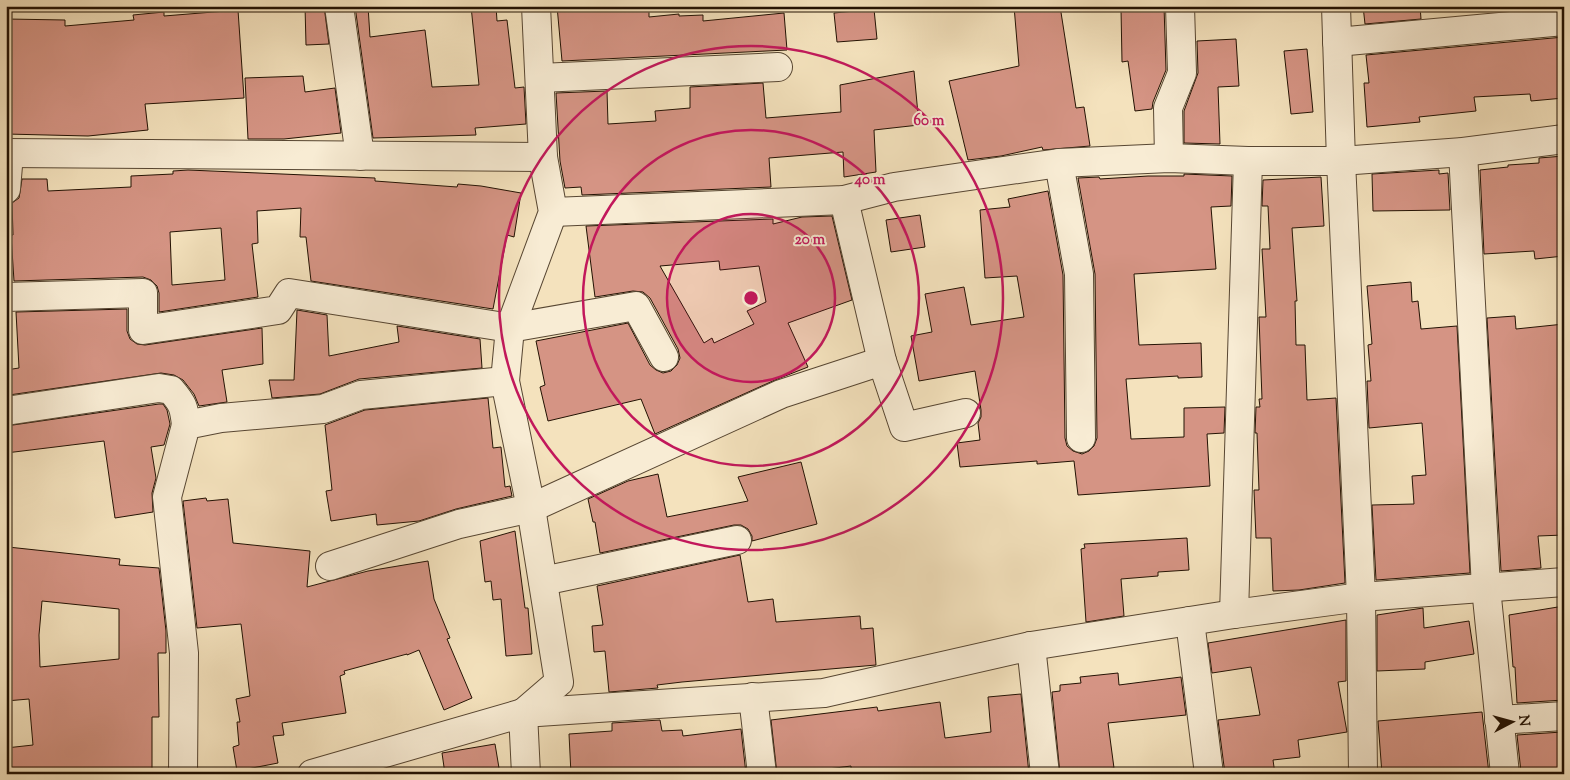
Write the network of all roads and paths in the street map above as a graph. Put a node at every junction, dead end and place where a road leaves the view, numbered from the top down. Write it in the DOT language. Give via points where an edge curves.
graph roads {
  1 [pos="339,6"];
  2 [pos="536,6"];
  3 [pos="1180,6"];
  4 [pos="1336,6"];
  5 [pos="1564,21"];
  6 [pos="1337,42"];
  7 [pos="778,67"];
  8 [pos="540,78"];
  9 [pos="1564,139"];
  10 [pos="1463,152"];
  11 [pos="8,154"];
  12 [pos="360,156"];
  13 [pos="543,157"];
  14 [pos="1169,158"];
  15 [pos="1248,161"];
  16 [pos="1342,161"];
  17 [pos="1059,163"];
  18 [pos="6,189"];
  19 [pos="844,200"];
  20 [pos="553,212"];
  21 [pos="6,297"];
  22 [pos="510,328"];
  23 [pos="664,357"];
  24 [pos="882,361"];
  25 [pos="505,381"];
  26 [pos="6,412"];
  27 [pos="966,413"];
  28 [pos="186,425"];
  29 [pos="1081,438"];
  30 [pos="531,508"];
  31 [pos="737,540"];
  32 [pos="330,566"];
  33 [pos="543,581"];
  34 [pos="1564,582"];
  35 [pos="1486,588"];
  36 [pos="1361,597"];
  37 [pos="1234,614"];
  38 [pos="1190,621"];
  39 [pos="1031,646"];
  40 [pos="753,697"];
  41 [pos="523,712"];
  42 [pos="1564,716"];
  43 [pos="1499,720"];
  44 [pos="183,774"];
  45 [pos="312,774"];
  46 [pos="526,774"];
  47 [pos="762,774"];
  48 [pos="1045,774"];
  49 [pos="1209,774"];
  50 [pos="1363,774"];
  51 [pos="1505,774"];
  1 -- 12 [label="street"];
  2 -- 8 [label="street"];
  3 -- 14 [label="street" via="1182,73 1168,108"];
  4 -- 6 [label="street"];
  5 -- 6 [label="street"];
  6 -- 16 [label="street"];
  7 -- 8 [label="street"];
  8 -- 13 [label="street"];
  9 -- 10 [label="street"];
  10 -- 16 [label="street"];
  10 -- 35 [label="street"];
  11 -- 12 [label="street"];
  11 -- 18 [label="street"];
  12 -- 13 [label="street"];
  13 -- 20 [label="street"];
  14 -- 15 [label="street"];
  14 -- 17 [label="street"];
  15 -- 16 [label="street"];
  15 -- 37 [label="street"];
  16 -- 36 [label="street"];
  17 -- 19 [label="street" via="894,187"];
  17 -- 29 [label="street" via="1079,274"];
  19 -- 20 [label="street"];
  19 -- 24 [label="street"];
  20 -- 22 [label="street"];
  21 -- 22 [label="street" via="143,293 143,330 278,310 289,293"];
  22 -- 23 [label="street" via="636,306"];
  22 -- 25 [label="street"];
  24 -- 27 [label="street" via="904,427"];
  24 -- 30 [label="street" via="781,394"];
  25 -- 28 [label="street" via="361,395 323,409 221,418"];
  25 -- 30 [label="street"];
  26 -- 28 [label="street" via="159,388 171,390 178,397 184,408"];
  28 -- 44 [label="street" via="166,496 184,653"];
  30 -- 32 [label="street" via="459,524"];
  30 -- 33 [label="street"];
  31 -- 33 [label="street"];
  33 -- 41 [label="street" via="559,682"];
  34 -- 35 [label="street"];
  35 -- 36 [label="street"];
  35 -- 43 [label="street"];
  36 -- 37 [label="street"];
  36 -- 50 [label="street"];
  37 -- 38 [label="street"];
  38 -- 39 [label="street"];
  38 -- 49 [label="street"];
  39 -- 40 [label="street" via="824,692"];
  39 -- 48 [label="street"];
  40 -- 41 [label="street"];
  40 -- 47 [label="street"];
  41 -- 45 [label="street"];
  41 -- 46 [label="street"];
  42 -- 43 [label="street"];
  43 -- 51 [label="street"];
}
